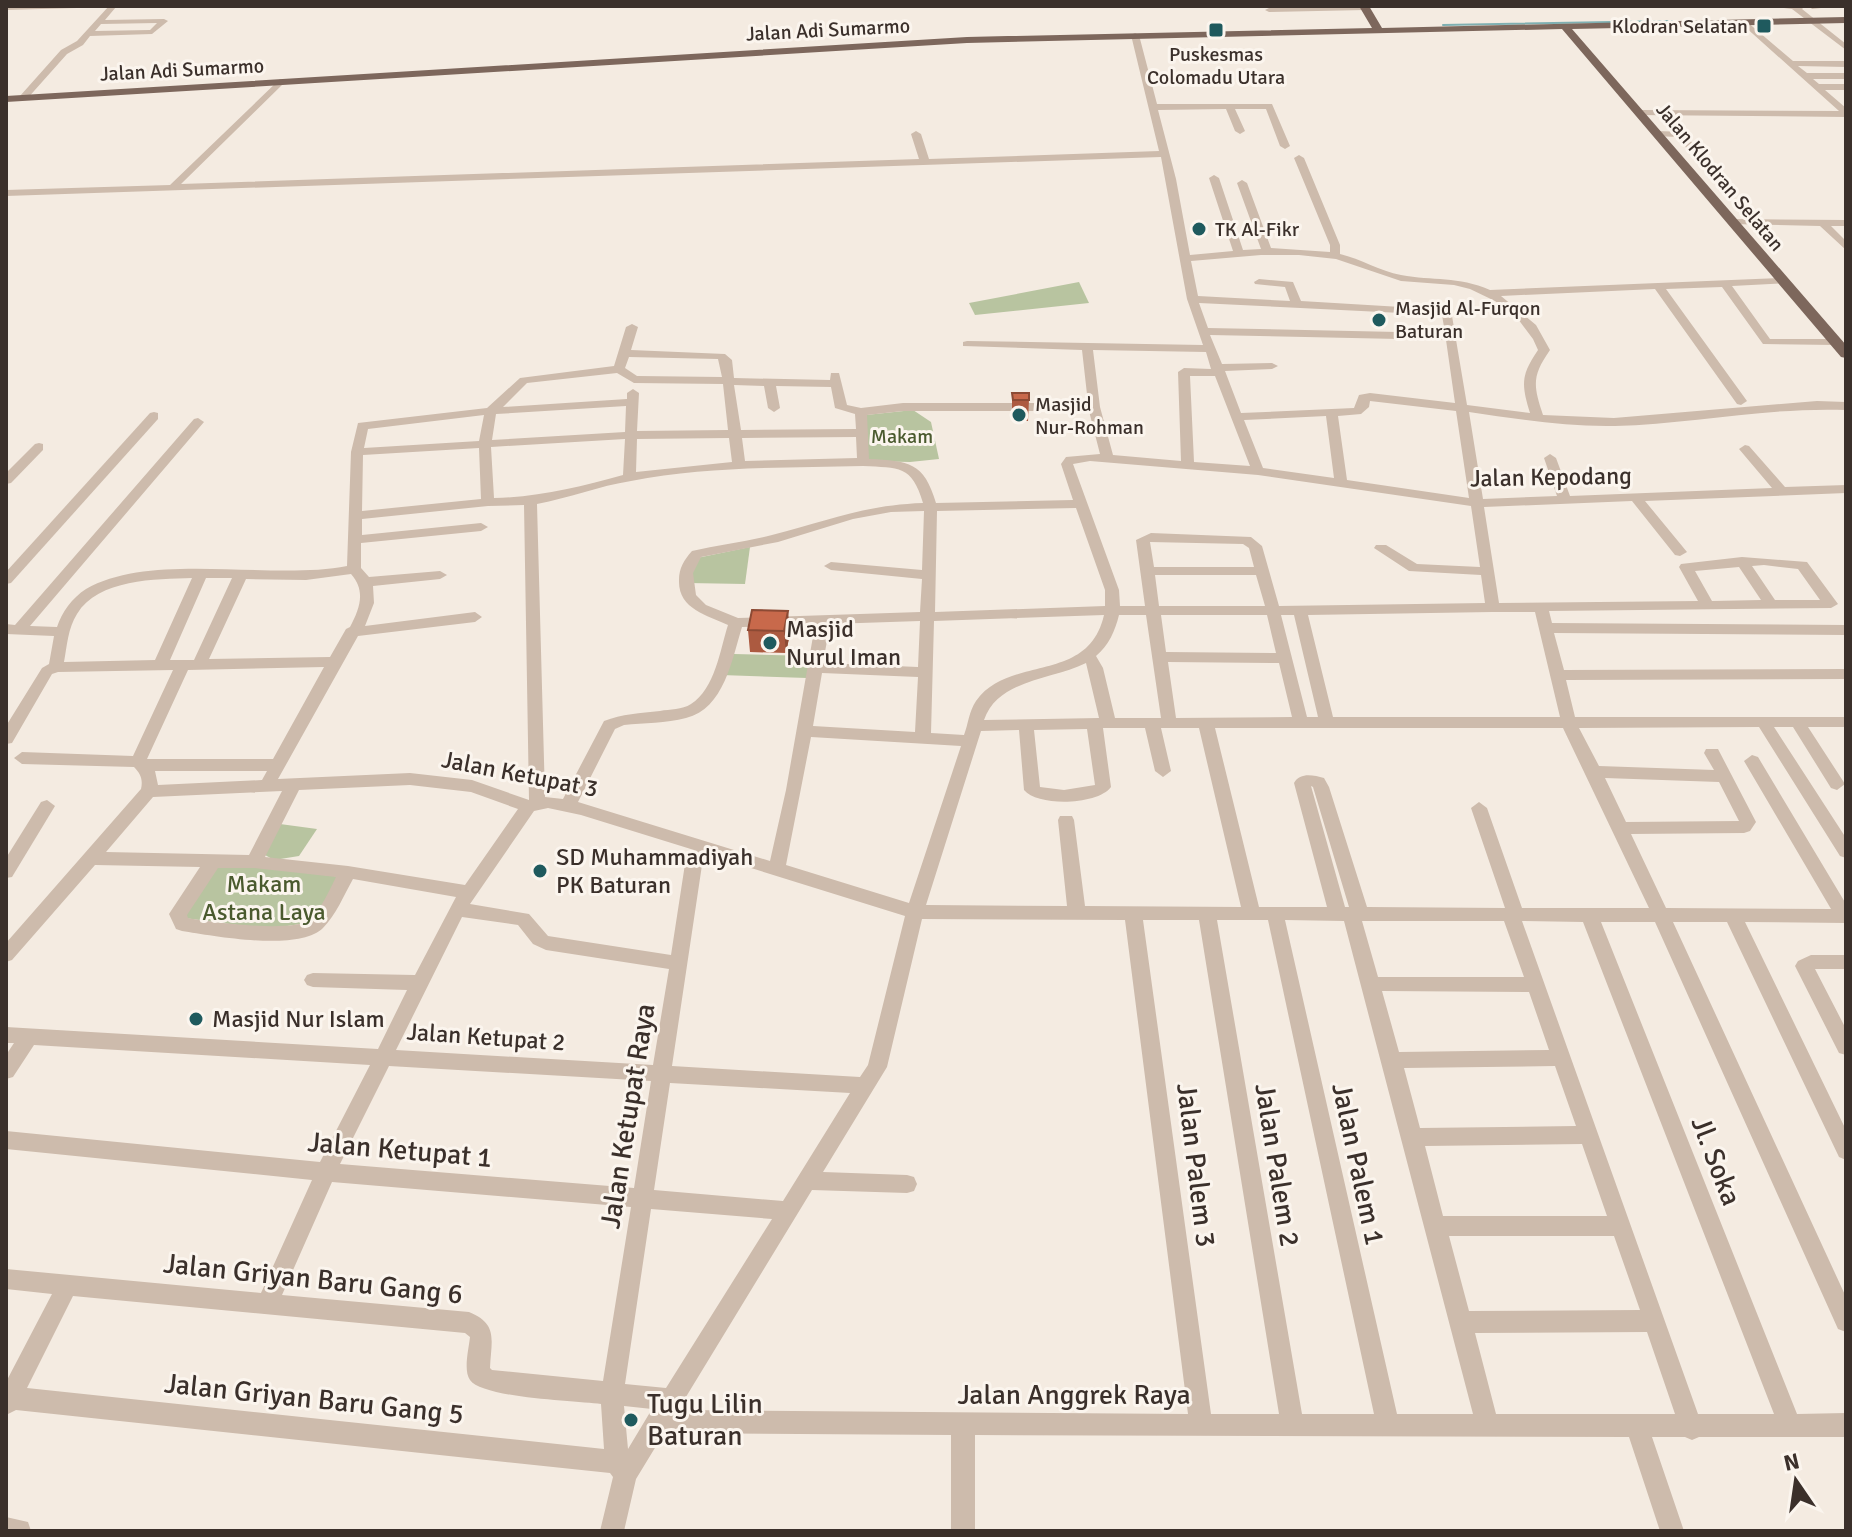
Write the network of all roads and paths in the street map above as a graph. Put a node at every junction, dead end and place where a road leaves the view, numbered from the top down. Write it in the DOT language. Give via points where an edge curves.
graph roads {
  1 [pos="77,6"];
  2 [pos="1811,6"];
  3 [pos="112,7"];
  4 [pos="1364,7"];
  5 [pos="1773,7"];
  6 [pos="1794,7"];
  7 [pos="1826,7"];
  8 [pos="6,8"];
  9 [pos="1759,8"];
  10 [pos="1269,10"];
  11 [pos="1812,20"];
  12 [pos="1846,20"];
  13 [pos="99,22"];
  14 [pos="1746,23"];
  15 [pos="1564,26"];
  16 [pos="1378,29"];
  17 [pos="88,34"];
  18 [pos="1135,35"];
  19 [pos="1846,48"];
  20 [pos="1791,63"];
  21 [pos="1846,64"];
  22 [pos="1805,76"];
  23 [pos="1846,76"];
  24 [pos="280,82"];
  25 [pos="1817,87"];
  26 [pos="1846,87"];
  27 [pos="23,98"];
  28 [pos="6,99"];
  29 [pos="1832,100"];
  30 [pos="1846,100"];
  31 [pos="1229,106"];
  32 [pos="1153,107"];
  33 [pos="1845,112"];
  34 [pos="1640,113"];
  35 [pos="1665,113"];
  36 [pos="1240,131"];
  37 [pos="916,134"];
  38 [pos="1657,134"];
  39 [pos="1681,134"];
  40 [pos="1285,146"];
  41 [pos="1164,154"];
  42 [pos="1697,156"];
  43 [pos="1299,158"];
  44 [pos="925,162"];
  45 [pos="1214,178"];
  46 [pos="173,187"];
  47 [pos="6,193"];
  48 [pos="1220,193"];
  49 [pos="1733,222"];
  50 [pos="1823,223"];
  51 [pos="1846,223"];
  52 [pos="1846,247"];
  53 [pos="1268,253"];
  54 [pos="1239,254"];
  55 [pos="1335,256"];
  56 [pos="1185,259"];
  57 [pos="1783,281"];
  58 [pos="1259,282"];
  59 [pos="1725,284"];
  60 [pos="1658,286"];
  61 [pos="1484,293"];
  62 [pos="1192,299"];
  63 [pos="1297,305"];
  64 [pos="1398,309"];
  65 [pos="632,327"];
  66 [pos="1202,331"];
  67 [pos="1401,334"];
  68 [pos="1451,337"];
  69 [pos="1835,342"];
  70 [pos="967,344"];
  71 [pos="1087,346"];
  72 [pos="1208,349"];
  73 [pos="624,353"];
  74 [pos="1846,354"];
  75 [pos="1272,366"];
  76 [pos="619,369"];
  77 [pos="1218,370"];
  78 [pos="634,379"];
  79 [pos="728,381"];
  80 [pos="769,382"];
  81 [pos="1741,401"];
  82 [pos="633,402"];
  83 [pos="1846,406"];
  84 [pos="1094,407"];
  85 [pos="774,408"];
  86 [pos="1460,408"];
  87 [pos="491,411"];
  88 [pos="1331,411"];
  89 [pos="861,412"];
  90 [pos="1537,415"];
  91 [pos="1238,417"];
  92 [pos="198,422"];
  93 [pos="737,433"];
  94 [pos="862,433"];
  95 [pos="630,435"];
  96 [pos="485,444"];
  97 [pos="39,447"];
  98 [pos="1745,449"];
  99 [pos="357,452"];
  100 [pos="1550,458"];
  101 [pos="1108,459"];
  102 [pos="863,462"];
  103 [pos="739,465"];
  104 [pos="1188,465"];
  105 [pos="1258,471"];
  106 [pos="629,477"];
  107 [pos="6,480"];
  108 [pos="1341,483"];
  109 [pos="1846,489"];
  110 [pos="1782,492"];
  111 [pos="1636,498"];
  112 [pos="530,501"];
  113 [pos="1565,501"];
  114 [pos="488,502"];
  115 [pos="1475,503"];
  116 [pos="1081,504"];
  117 [pos="931,507"];
  118 [pos="355,516"];
  119 [pos="481,527"];
  120 [pos="354,540"];
  121 [pos="1381,548"];
  122 [pos="1680,552"];
  123 [pos="1742,561"];
  124 [pos="6,565"];
  125 [pos="831,566"];
  126 [pos="354,569"];
  127 [pos="1148,571"];
  128 [pos="1261,571"];
  129 [pos="200,575"];
  130 [pos="440,575"];
  131 [pos="929,575"];
  132 [pos="1486,575"];
  133 [pos="240,576"];
  134 [pos="6,580"];
  135 [pos="367,582"];
  136 [pos="1839,604"];
  137 [pos="1707,605"];
  138 [pos="1771,605"];
  139 [pos="1541,607"];
  140 [pos="1493,608"];
  141 [pos="1113,610"];
  142 [pos="1154,611"];
  143 [pos="1273,611"];
  144 [pos="1300,611"];
  145 [pos="475,617"];
  146 [pos="927,618"];
  147 [pos="823,621"];
  148 [pos="736,623"];
  149 [pos="1546,628"];
  150 [pos="10,630"];
  151 [pos="1846,630"];
  152 [pos="62,632"];
  153 [pos="351,632"];
  154 [pos="1089,656"];
  155 [pos="1160,657"];
  156 [pos="1285,658"];
  157 [pos="334,662"];
  158 [pos="160,665"];
  159 [pos="191,665"];
  160 [pos="56,667"];
  161 [pos="815,668"];
  162 [pos="926,672"];
  163 [pos="1846,674"];
  164 [pos="1559,675"];
  165 [pos="1763,722"];
  166 [pos="1797,722"];
  167 [pos="1846,722"];
  168 [pos="1101,723"];
  169 [pos="1152,723"];
  170 [pos="1169,723"];
  171 [pos="1206,723"];
  172 [pos="1301,723"];
  173 [pos="1327,723"];
  174 [pos="1569,724"];
  175 [pos="1026,725"];
  176 [pos="804,731"];
  177 [pos="970,734"];
  178 [pos="6,739"];
  179 [pos="923,739"];
  180 [pos="1712,753"];
  181 [pos="22,758"];
  182 [pos="1752,761"];
  183 [pos="140,764"];
  184 [pos="278,765"];
  185 [pos="1163,771"];
  186 [pos="1594,772"];
  187 [pos="1726,778"];
  188 [pos="1802,783"];
  189 [pos="294,784"];
  190 [pos="1842,784"];
  191 [pos="267,785"];
  192 [pos="149,791"];
  193 [pos="533,804"];
  194 [pos="568,805"];
  195 [pos="47,806"];
  196 [pos="1479,808"];
  197 [pos="1066,820"];
  198 [pos="1335,827"];
  199 [pos="1315,828"];
  200 [pos="1619,828"];
  201 [pos="1844,845"];
  202 [pos="704,848"];
  203 [pos="88,858"];
  204 [pos="213,861"];
  205 [pos="254,862"];
  206 [pos="776,870"];
  207 [pos="6,872"];
  208 [pos="348,872"];
  209 [pos="468,892"];
  210 [pos="457,909"];
  211 [pos="915,912"];
  212 [pos="1133,912"];
  213 [pos="1077,913"];
  214 [pos="1207,914"];
  215 [pos="1252,914"];
  216 [pos="1275,914"];
  217 [pos="1350,914"];
  218 [pos="1514,915"];
  219 [pos="1590,916"];
  220 [pos="1662,916"];
  221 [pos="1733,916"];
  222 [pos="1845,916"];
  223 [pos="6,955"];
  224 [pos="1846,962"];
  225 [pos="680,964"];
  226 [pos="313,980"];
  227 [pos="419,983"];
  228 [pos="1372,984"];
  229 [pos="1535,985"];
  230 [pos="6,1035"];
  231 [pos="29,1037"];
  232 [pos="1846,1047"];
  233 [pos="382,1056"];
  234 [pos="1560,1058"];
  235 [pos="1392,1060"];
  236 [pos="6,1071"];
  237 [pos="663,1074"];
  238 [pos="866,1086"];
  239 [pos="1588,1135"];
  240 [pos="1411,1137"];
  241 [pos="6,1140"];
  242 [pos="1846,1151"];
  243 [pos="326,1172"];
  244 [pos="808,1181"];
  245 [pos="907,1184"];
  246 [pos="643,1199"];
  247 [pos="790,1211"];
  248 [pos="1434,1226"];
  249 [pos="1621,1226"];
  250 [pos="6,1279"];
  251 [pos="67,1286"];
  252 [pos="267,1304"];
  253 [pos="1656,1321"];
  254 [pos="1846,1321"];
  255 [pos="1460,1322"];
  256 [pos="612,1395"];
  257 [pos="7,1400"];
  258 [pos="672,1400"];
  259 [pos="659,1421"];
  260 [pos="963,1425"];
  261 [pos="1846,1425"];
  262 [pos="1201,1426"];
  263 [pos="1292,1426"];
  264 [pos="1388,1426"];
  265 [pos="1488,1426"];
  266 [pos="1790,1426"];
  267 [pos="1637,1427"];
  268 [pos="1692,1428"];
  269 [pos="621,1468"];
  270 [pos="6,1529"];
  271 [pos="19,1531"];
  272 [pos="612,1531"];
  273 [pos="963,1531"];
  274 [pos="1672,1531"];
  1 -- 8 [label="street"];
  2 -- 6 [label="street"];
  2 -- 7 [label="street"];
  3 -- 13 [label="street"];
  4 -- 10 [label="street"];
  4 -- 16 [label="main road"];
  5 -- 6 [label="street"];
  5 -- 9 [label="street"];
  6 -- 11 [label="street"];
  11 -- 12 [label="main road, Jalan Adi Sumarmo"];
  11 -- 14 [label="main road, Jalan Adi Sumarmo"];
  11 -- 19 [label="street"];
  13 -- 17 [label="street"];
  13 -- 17 [label="street" via="164,21 152,32"];
  14 -- 15 [label="main road, Jalan Adi Sumarmo"];
  14 -- 20 [label="street"];
  15 -- 16 [label="main road, Jalan Adi Sumarmo"];
  15 -- 34 [label="main road, Jalan Klodran Selatan"];
  16 -- 18 [label="main road, Jalan Adi Sumarmo"];
  17 -- 27 [label="street" via="66,50"];
  18 -- 24 [label="main road, Jalan Adi Sumarmo" via="805,48"];
  18 -- 32 [label="street"];
  20 -- 21 [label="street"];
  20 -- 22 [label="street"];
  22 -- 23 [label="street"];
  22 -- 25 [label="street"];
  24 -- 27 [label="main road, Jalan Adi Sumarmo"];
  24 -- 46 [label="street"];
  25 -- 26 [label="street"];
  25 -- 29 [label="street"];
  27 -- 28 [label="main road, Jalan Adi Sumarmo"];
  29 -- 30 [label="street"];
  29 -- 33 [label="street"];
  31 -- 32 [label="street"];
  31 -- 36 [label="street"];
  31 -- 40 [label="street" via="1269,106"];
  32 -- 41 [label="street"];
  33 -- 35 [label="street"];
  34 -- 35 [label="street"];
  34 -- 38 [label="main road, Jalan Klodran Selatan"];
  35 -- 39 [label="street"];
  37 -- 44 [label="street"];
  38 -- 39 [label="street"];
  38 -- 49 [label="main road, Jalan Klodran Selatan"];
  39 -- 42 [label="street"];
  41 -- 44 [label="street"];
  41 -- 56 [label="street"];
  43 -- 55 [label="street"];
  44 -- 46 [label="street"];
  45 -- 48 [label="street"];
  46 -- 47 [label="street"];
  48 -- 53 [label="street" via="1244,188"];
  48 -- 54 [label="street"];
  49 -- 50 [label="street"];
  49 -- 57 [label="main road, Jalan Klodran Selatan"];
  50 -- 51 [label="street"];
  50 -- 52 [label="street"];
  53 -- 54 [label="street"];
  53 -- 55 [label="street"];
  54 -- 56 [label="street"];
  55 -- 61 [label="street" via="1392,277 1462,283"];
  56 -- 62 [label="street"];
  57 -- 59 [label="street"];
  57 -- 69 [label="main road, Jalan Klodran Selatan"];
  58 -- 63 [label="street" via="1289,284"];
  59 -- 60 [label="street"];
  59 -- 69 [label="street" via="1767,342"];
  60 -- 61 [label="street"];
  60 -- 81 [label="street"];
  61 -- 90 [label="street" via="1519,314 1542,343 1544,350 1527,382"];
  62 -- 63 [label="street"];
  62 -- 66 [label="street"];
  63 -- 64 [label="street"];
  64 -- 67 [label="street"];
  64 -- 68 [label="street" via="1447,312"];
  65 -- 73 [label="street"];
  66 -- 67 [label="street"];
  66 -- 72 [label="street"];
  67 -- 68 [label="street"];
  68 -- 86 [label="street"];
  69 -- 74 [label="main road, Jalan Klodran Selatan"];
  70 -- 71 [label="street"];
  71 -- 72 [label="street"];
  71 -- 84 [label="street"];
  72 -- 77 [label="street"];
  73 -- 76 [label="street"];
  73 -- 79 [label="street" via="725,357"];
  75 -- 77 [label="street"];
  76 -- 78 [label="street"];
  76 -- 87 [label="street" via="524,380"];
  77 -- 91 [label="street"];
  77 -- 104 [label="street" via="1184,372"];
  78 -- 79 [label="street"];
  78 -- 82 [label="street"];
  79 -- 80 [label="street"];
  79 -- 93 [label="street"];
  80 -- 85 [label="street"];
  80 -- 89 [label="street" via="836,379 841,408"];
  82 -- 87 [label="street"];
  82 -- 95 [label="street"];
  83 -- 90 [label="street" via="1745,408 1617,422"];
  84 -- 89 [label="street" via="903,407"];
  84 -- 101 [label="street"];
  86 -- 88 [label="street" via="1370,397 1362,398 1362,409"];
  86 -- 90 [label="street"];
  86 -- 115 [label="street"];
  87 -- 96 [label="street"];
  87 -- 99 [label="street" via="362,426"];
  88 -- 91 [label="street"];
  88 -- 108 [label="street"];
  89 -- 94 [label="street"];
  91 -- 105 [label="street"];
  92 -- 150 [label="street"];
  93 -- 94 [label="street"];
  93 -- 95 [label="street"];
  93 -- 103 [label="street"];
  94 -- 102 [label="street"];
  95 -- 96 [label="street"];
  95 -- 106 [label="street"];
  96 -- 99 [label="street"];
  96 -- 114 [label="street"];
  97 -- 107 [label="street"];
  98 -- 110 [label="street"];
  99 -- 118 [label="street"];
  100 -- 113 [label="street"];
  101 -- 104 [label="street, Jalan Kepodang"];
  101 -- 116 [label="street, Jalan Kepodang" via="1080,458 1067,464"];
  102 -- 103 [label="street"];
  102 -- 117 [label="street" via="911,468 924,480"];
  103 -- 106 [label="street"];
  104 -- 105 [label="street, Jalan Kepodang"];
  105 -- 108 [label="street, Jalan Kepodang"];
  106 -- 112 [label="street"];
  108 -- 115 [label="street, Jalan Kepodang"];
  109 -- 110 [label="street, Jalan Kepodang"];
  110 -- 111 [label="street, Jalan Kepodang"];
  111 -- 113 [label="street, Jalan Kepodang"];
  111 -- 122 [label="street"];
  112 -- 114 [label="street"];
  112 -- 193 [label="street"];
  113 -- 115 [label="street, Jalan Kepodang"];
  114 -- 118 [label="street"];
  115 -- 132 [label="street"];
  116 -- 117 [label="street"];
  116 -- 141 [label="street" via="1112,590"];
  117 -- 131 [label="street"];
  117 -- 148 [label="street" via="864,512 697,554 686,577 688,597 698,608"];
  118 -- 120 [label="street"];
  119 -- 120 [label="street"];
  120 -- 126 [label="street"];
  121 -- 132 [label="street" via="1399,562 1421,569"];
  123 -- 136 [label="street" via="1798,563"];
  123 -- 137 [label="street" via="1686,567"];
  123 -- 138 [label="street"];
  124 -- 134 [label="street" via="148,416"];
  125 -- 131 [label="street"];
  126 -- 133 [label="street" via="310,576"];
  126 -- 135 [label="street"];
  127 -- 128 [label="street"];
  127 -- 128 [label="street" via="1143,540 1151,537 1246,540 1255,546"];
  127 -- 142 [label="street"];
  128 -- 143 [label="street"];
  129 -- 133 [label="street"];
  129 -- 152 [label="street" via="144,575 105,586 79,602"];
  129 -- 158 [label="street"];
  130 -- 135 [label="street"];
  131 -- 146 [label="street"];
  132 -- 140 [label="street"];
  133 -- 159 [label="street"];
  135 -- 153 [label="street" via="370,601"];
  136 -- 138 [label="street"];
  137 -- 138 [label="street"];
  137 -- 139 [label="street"];
  139 -- 140 [label="street"];
  139 -- 149 [label="street"];
  140 -- 144 [label="street"];
  141 -- 142 [label="street"];
  141 -- 146 [label="street"];
  141 -- 154 [label="street" via="1105,636"];
  142 -- 143 [label="street"];
  142 -- 155 [label="street"];
  143 -- 144 [label="street"];
  143 -- 156 [label="street"];
  144 -- 173 [label="street"];
  145 -- 153 [label="street"];
  146 -- 147 [label="street"];
  146 -- 162 [label="street"];
  147 -- 148 [label="street"];
  147 -- 161 [label="street"];
  148 -- 194 [label="street" via="727,659 703,703 685,713 609,725"];
  149 -- 151 [label="street"];
  149 -- 164 [label="street"];
  150 -- 152 [label="street"];
  152 -- 160 [label="street"];
  153 -- 157 [label="street"];
  154 -- 168 [label="street" via="1096,668"];
  154 -- 177 [label="street" via="993,692"];
  155 -- 156 [label="street"];
  155 -- 170 [label="street"];
  156 -- 172 [label="street"];
  157 -- 159 [label="street"];
  157 -- 184 [label="street"];
  158 -- 159 [label="street"];
  158 -- 160 [label="street"];
  159 -- 183 [label="street"];
  160 -- 178 [label="street" via="47,671"];
  161 -- 162 [label="street"];
  161 -- 176 [label="street"];
  162 -- 179 [label="street"];
  163 -- 164 [label="street"];
  164 -- 174 [label="street"];
  165 -- 166 [label="street"];
  165 -- 174 [label="street"];
  165 -- 188 [label="street"];
  166 -- 167 [label="street"];
  166 -- 190 [label="street"];
  168 -- 169 [label="street"];
  168 -- 175 [label="street"];
  168 -- 175 [label="street" via="1103,787 1068,794 1032,790"];
  169 -- 170 [label="street"];
  169 -- 185 [label="street"];
  170 -- 171 [label="street"];
  171 -- 172 [label="street"];
  171 -- 215 [label="street"];
  172 -- 173 [label="street"];
  173 -- 174 [label="street"];
  174 -- 186 [label="street"];
  175 -- 177 [label="street"];
  176 -- 179 [label="street"];
  176 -- 206 [label="street"];
  177 -- 179 [label="street"];
  177 -- 211 [label="street"];
  180 -- 187 [label="street"];
  181 -- 183 [label="street"];
  182 -- 222 [label="street"];
  183 -- 184 [label="street"];
  183 -- 192 [label="street" via="150,777"];
  184 -- 191 [label="street"];
  186 -- 187 [label="street"];
  186 -- 200 [label="street"];
  187 -- 200 [label="street" via="1748,822 1744,827"];
  188 -- 190 [label="street"];
  188 -- 201 [label="street"];
  189 -- 191 [label="street, Jalan Ketupat 3"];
  189 -- 193 [label="street, Jalan Ketupat 3" via="445,781"];
  189 -- 205 [label="street"];
  191 -- 192 [label="street, Jalan Ketupat 3"];
  192 -- 203 [label="street"];
  193 -- 194 [label="street, Jalan Ketupat 3"];
  193 -- 209 [label="street"];
  194 -- 202 [label="street, Jalan Ketupat 3"];
  195 -- 207 [label="street"];
  196 -- 218 [label="street"];
  197 -- 213 [label="street"];
  198 -- 199 [label="street"];
  198 -- 199 [label="street" via="1321,787 1309,780 1302,783"];
  198 -- 217 [label="street"];
  199 -- 217 [label="street"];
  200 -- 220 [label="street"];
  202 -- 206 [label="street, Jalan Ketupat 3"];
  202 -- 225 [label="street, Jalan Ketupat Raya" via="694,864"];
  203 -- 204 [label="street"];
  203 -- 223 [label="street"];
  204 -- 205 [label="street"];
  204 -- 208 [label="street" via="178,914 182,924 263,934 307,930"];
  205 -- 208 [label="street"];
  206 -- 211 [label="street, Jalan Ketupat 3"];
  208 -- 209 [label="street"];
  209 -- 210 [label="street"];
  210 -- 225 [label="street" via="523,919 546,943"];
  210 -- 227 [label="street"];
  211 -- 213 [label="street, Jalan Ketupat 3"];
  211 -- 238 [label="street" via="883,1049"];
  212 -- 213 [label="street, Jalan Ketupat 3"];
  212 -- 214 [label="street, Jalan Ketupat 3"];
  212 -- 262 [label="street, Jalan Palem 3"];
  214 -- 215 [label="street, Jalan Ketupat 3"];
  214 -- 263 [label="street, Jalan Palem 2"];
  215 -- 216 [label="street, Jalan Ketupat 3"];
  216 -- 217 [label="street, Jalan Ketupat 3"];
  216 -- 264 [label="street, Jalan Palem 1"];
  217 -- 218 [label="street, Jalan Ketupat 3"];
  217 -- 228 [label="street"];
  218 -- 219 [label="street, Jalan Ketupat 3"];
  218 -- 229 [label="street"];
  219 -- 220 [label="street, Jalan Ketupat 3"];
  219 -- 266 [label="street, Jl. Soka"];
  220 -- 221 [label="street, Jalan Ketupat 3"];
  220 -- 254 [label="street"];
  221 -- 222 [label="street, Jalan Ketupat 3"];
  221 -- 242 [label="street"];
  224 -- 232 [label="street" via="1804,966"];
  225 -- 237 [label="street, Jalan Ketupat Raya"];
  226 -- 227 [label="street"];
  227 -- 233 [label="street"];
  228 -- 229 [label="street"];
  228 -- 235 [label="street"];
  229 -- 234 [label="street"];
  230 -- 231 [label="street, Jalan Ketupat 2"];
  231 -- 233 [label="street, Jalan Ketupat 2"];
  231 -- 236 [label="street"];
  233 -- 237 [label="street, Jalan Ketupat 2"];
  233 -- 243 [label="street"];
  234 -- 235 [label="street"];
  234 -- 239 [label="street"];
  235 -- 240 [label="street"];
  237 -- 238 [label="street, Jalan Ketupat 2"];
  237 -- 246 [label="street, Jalan Ketupat Raya"];
  238 -- 244 [label="street"];
  239 -- 240 [label="street"];
  239 -- 249 [label="street"];
  240 -- 248 [label="street"];
  241 -- 243 [label="street, Jalan Ketupat 1"];
  243 -- 246 [label="street, Jalan Ketupat 1"];
  243 -- 252 [label="street"];
  244 -- 245 [label="street"];
  244 -- 247 [label="street"];
  246 -- 247 [label="street, Jalan Ketupat 1"];
  246 -- 256 [label="street, Jalan Ketupat Raya"];
  247 -- 258 [label="street"];
  248 -- 249 [label="street"];
  248 -- 255 [label="street"];
  249 -- 253 [label="street"];
  250 -- 251 [label="street, Jalan Griyan Baru Gang 6"];
  251 -- 252 [label="street, Jalan Griyan Baru Gang 6"];
  251 -- 257 [label="street"];
  252 -- 256 [label="street, Jalan Griyan Baru Gang 6" via="469,1323 481,1332 478,1373 483,1379"];
  253 -- 255 [label="street"];
  253 -- 268 [label="street"];
  255 -- 265 [label="street"];
  256 -- 258 [label="street"];
  256 -- 269 [label="street, Jalan Ketupat Raya"];
  257 -- 269 [label="street, Jalan Griyan Baru Gang 5"];
  258 -- 259 [label="street"];
  259 -- 260 [label="street, Jalan Anggrek Raya"];
  259 -- 269 [label="street"];
  260 -- 262 [label="street, Jalan Anggrek Raya"];
  260 -- 273 [label="street"];
  261 -- 266 [label="street, Jalan Anggrek Raya"];
  262 -- 263 [label="street, Jalan Anggrek Raya"];
  263 -- 264 [label="street, Jalan Anggrek Raya"];
  264 -- 265 [label="street, Jalan Anggrek Raya"];
  265 -- 267 [label="street, Jalan Anggrek Raya"];
  266 -- 268 [label="street, Jalan Anggrek Raya"];
  267 -- 268 [label="street, Jalan Anggrek Raya"];
  267 -- 274 [label="street"];
  269 -- 272 [label="street"];
  270 -- 271 [label="street"];
}
